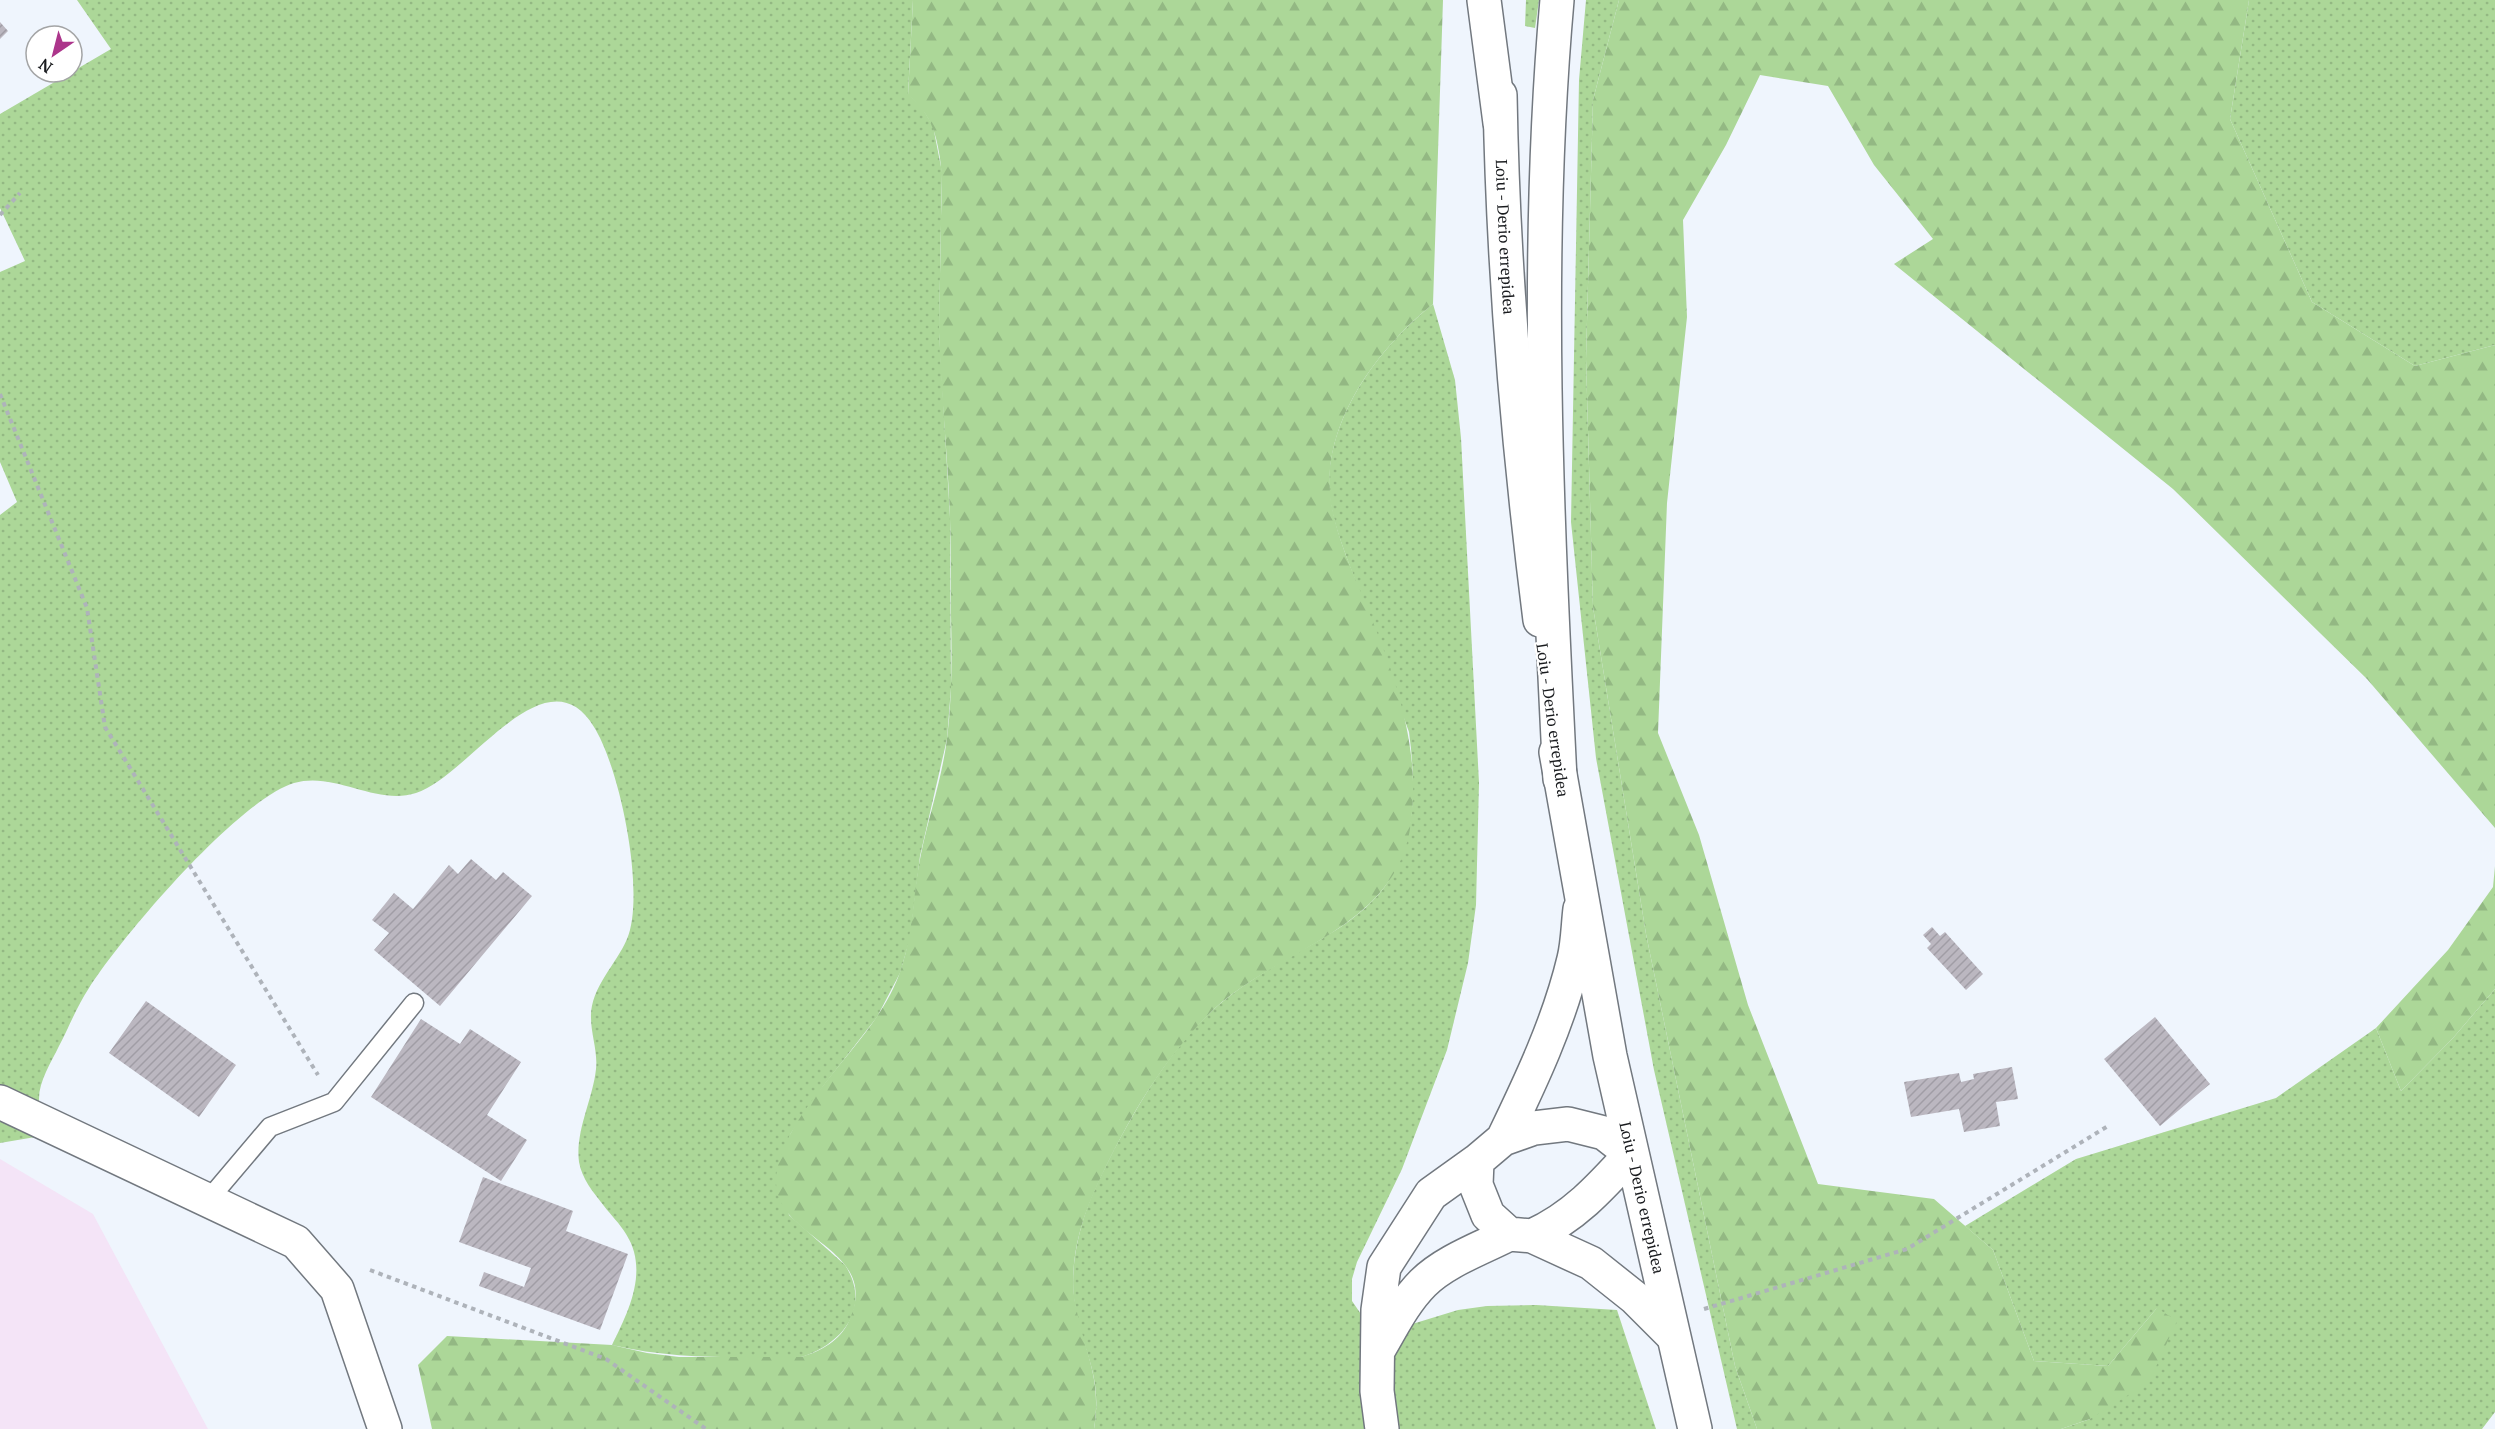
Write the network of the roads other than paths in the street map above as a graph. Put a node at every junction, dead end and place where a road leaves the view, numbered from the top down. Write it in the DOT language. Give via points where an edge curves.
graph roads {
  1 [pos="1484,0"];
  2 [pos="1498,0"];
  3 [pos="1557,0"];
  4 [pos="1500,123"];
  5 [pos="1560,778"];
  6 [pos="1581,898"];
  7 [pos="414,1003"];
  8 [pos="0,1102"];
  9 [pos="1503,1139"];
  10 [pos="1632,1154"];
  11 [pos="1477,1161"];
  12 [pos="209,1199"];
  13 [pos="1521,1235"];
  14 [pos="1670,1327"];
  15 [pos="1379,1349"];
  16 [pos="385,1429"];
  17 [pos="1382,1429"];
  18 [pos="1695,1429"];
  1 -- 4 [label="main road"];
  2 -- 4 [label="main road, Loiu - Derio errepidea"];
  3 -- 5 [label="main road" via="1551,65 1545,287 1551,585"];
  4 -- 5 [label="main road, Loiu - Derio errepidea" via="1502,228 1527,519"];
  5 -- 6 [label="main road, Loiu - Derio errepidea"];
  6 -- 9 [label="main road" via="1575,958 1560,1006 1536,1070"];
  6 -- 10 [label="main road, Loiu - Derio errepidea"];
  7 -- 12 [label="lane" via="334,1102 270,1127"];
  8 -- 12 [label="main road"];
  9 -- 10 [label="main road" via="1534,1128 1568,1124 1604,1133"];
  9 -- 11 [label="main road"];
  10 -- 13 [label="main road" via="1579,1208 1555,1226"];
  10 -- 14 [label="main road, Loiu - Derio errepidea"];
  11 -- 13 [label="main road" via="1476,1185 1488,1215"];
  11 -- 15 [label="main road" via="1431,1194 1384,1267 1378,1310"];
  12 -- 16 [label="main road" via="296,1242 337,1290"];
  13 -- 14 [label="main road" via="1591,1263"];
  13 -- 15 [label="main road" via="1452,1263 1424,1281 1401,1310"];
  14 -- 18 [label="main road, Loiu - Derio errepidea"];
  15 -- 17 [label="main road" via="1377,1390"];
}
